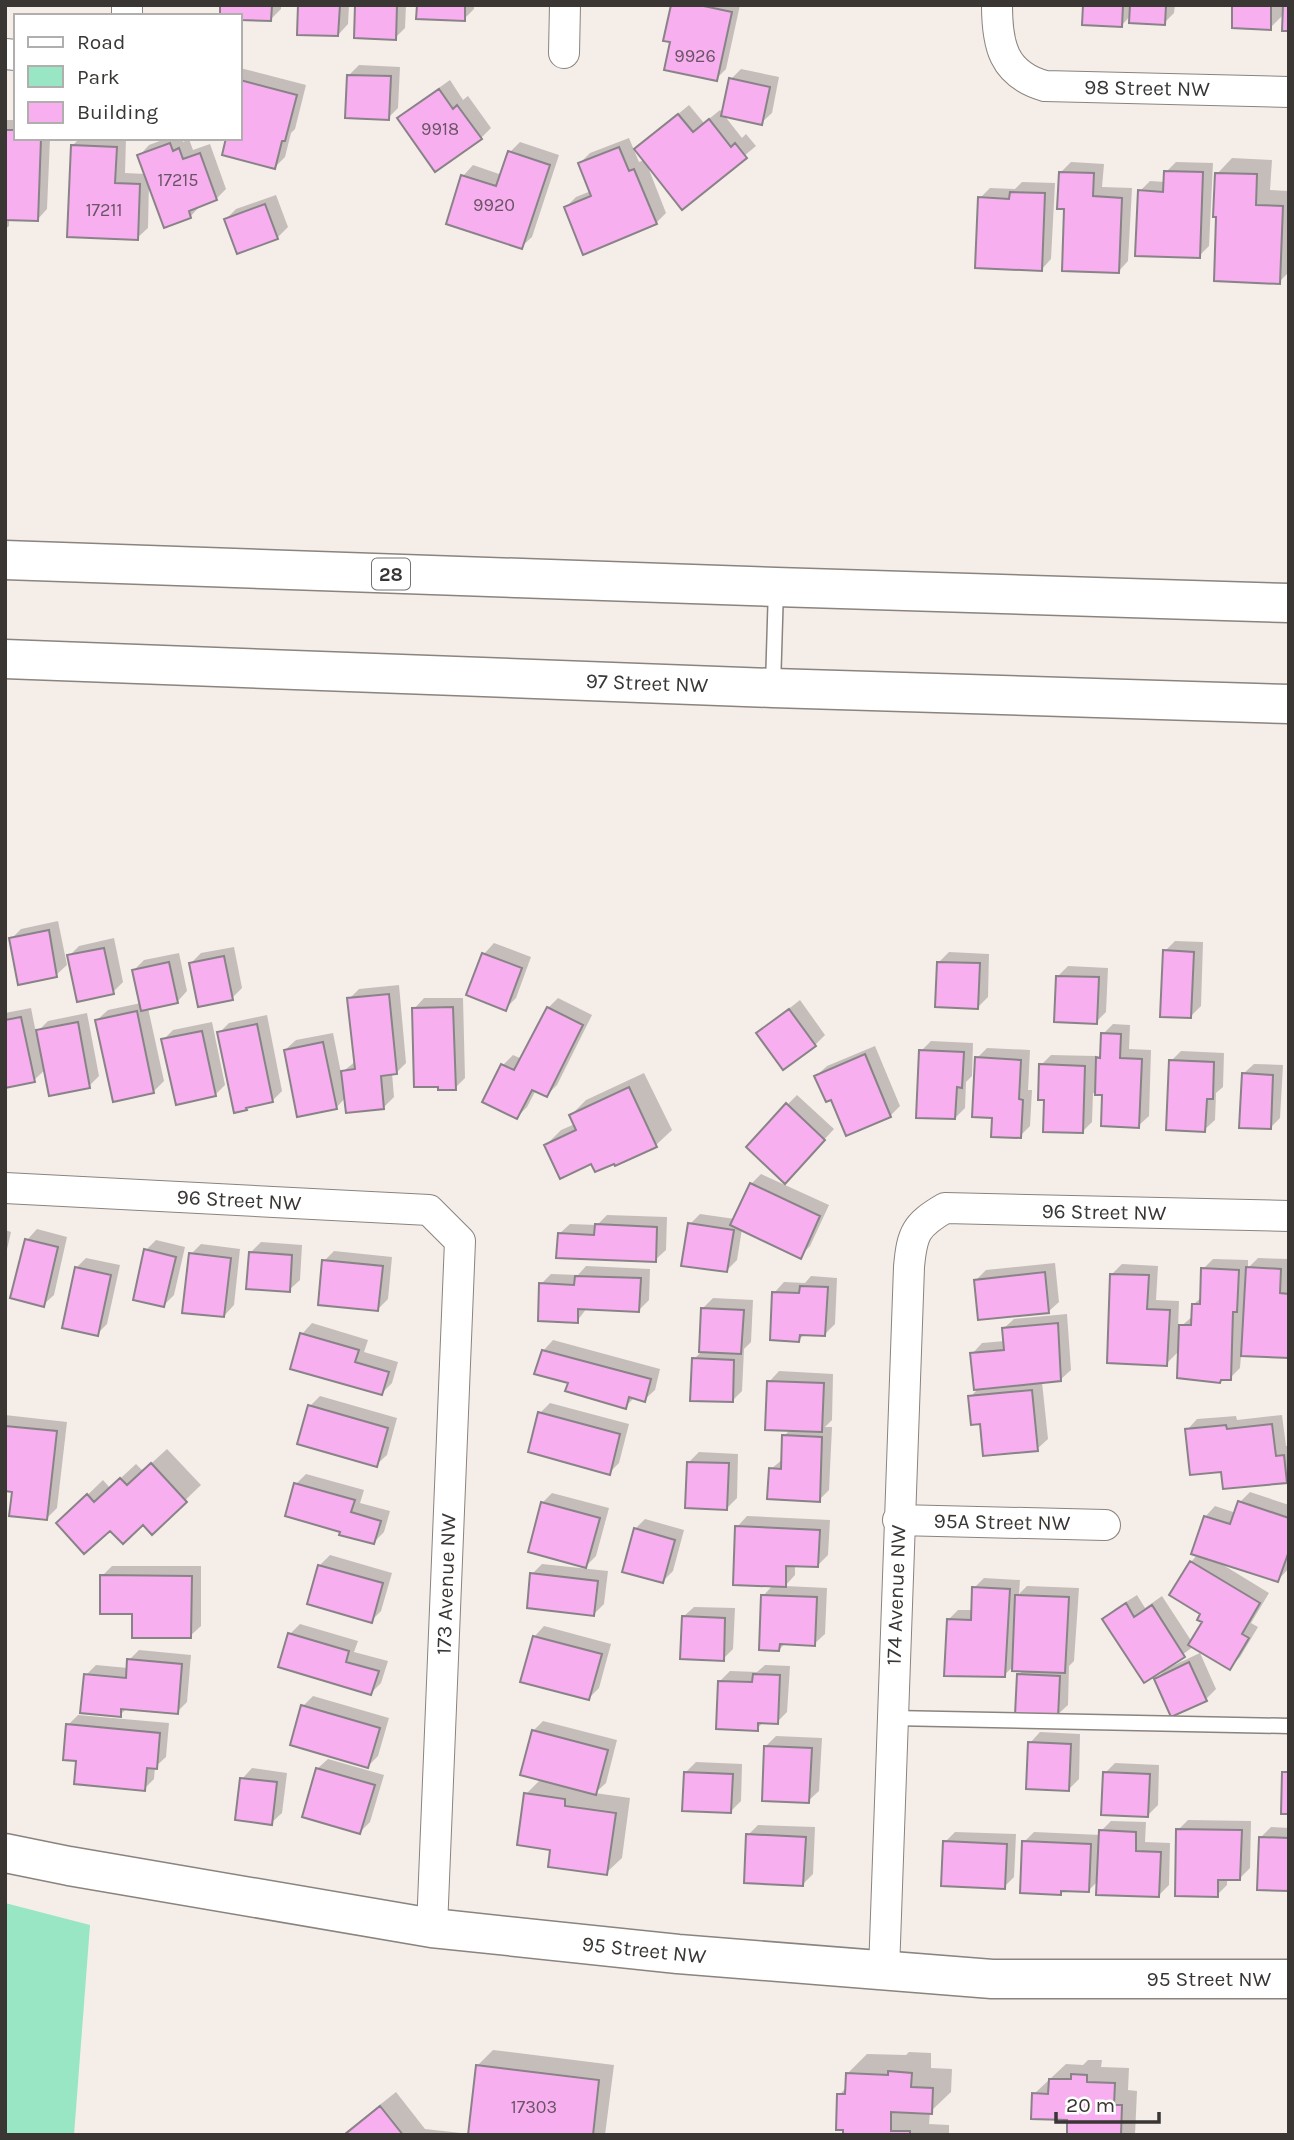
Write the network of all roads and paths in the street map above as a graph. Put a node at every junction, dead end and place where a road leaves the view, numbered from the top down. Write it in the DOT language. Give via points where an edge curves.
graph roads {
  1 [pos="565,5"];
  2 [pos="997,5"];
  3 [pos="564,53"];
  4 [pos="1289,92"];
  5 [pos="5,560"];
  6 [pos="776,587"];
  7 [pos="1289,603"];
  8 [pos="5,659"];
  9 [pos="773,688"];
  10 [pos="1289,704"];
  11 [pos="5,1188"];
  12 [pos="1289,1216"];
  13 [pos="923,1222"];
  14 [pos="460,1241"];
  15 [pos="898,1520"];
  16 [pos="1105,1525"];
  17 [pos="892,1718"];
  18 [pos="1289,1726"];
  19 [pos="5,1853"];
  20 [pos="432,1928"];
  21 [pos="884,1971"];
  22 [pos="1289,1979"];
  1 -- 3 [label="street"];
  2 -- 4 [label="street, 98 Street NW" via="999,44 1012,67 1026,80 1045,86"];
  5 -- 6 [label="main road, 28"];
  6 -- 7 [label="main road"];
  6 -- 9 [label="lane"];
  8 -- 9 [label="main road, 97 Street NW"];
  9 -- 10 [label="main road, 97 Street NW"];
  11 -- 14 [label="street, 96 Street NW" via="429,1210"];
  12 -- 13 [label="street, 96 Street NW" via="945,1208"];
  13 -- 15 [label="street, 174 Avenue NW" via="910,1255"];
  14 -- 20 [label="street, 173 Avenue NW"];
  15 -- 16 [label="street, 95A Street NW"];
  15 -- 17 [label="street, 174 Avenue NW"];
  17 -- 18 [label="lane"];
  17 -- 21 [label="street, 174 Avenue NW"];
  19 -- 20 [label="main road, 95 Street NW"];
  20 -- 21 [label="main road, 95 Street NW"];
  21 -- 22 [label="main road, 95 Street NW" via="992,1979"];
}
